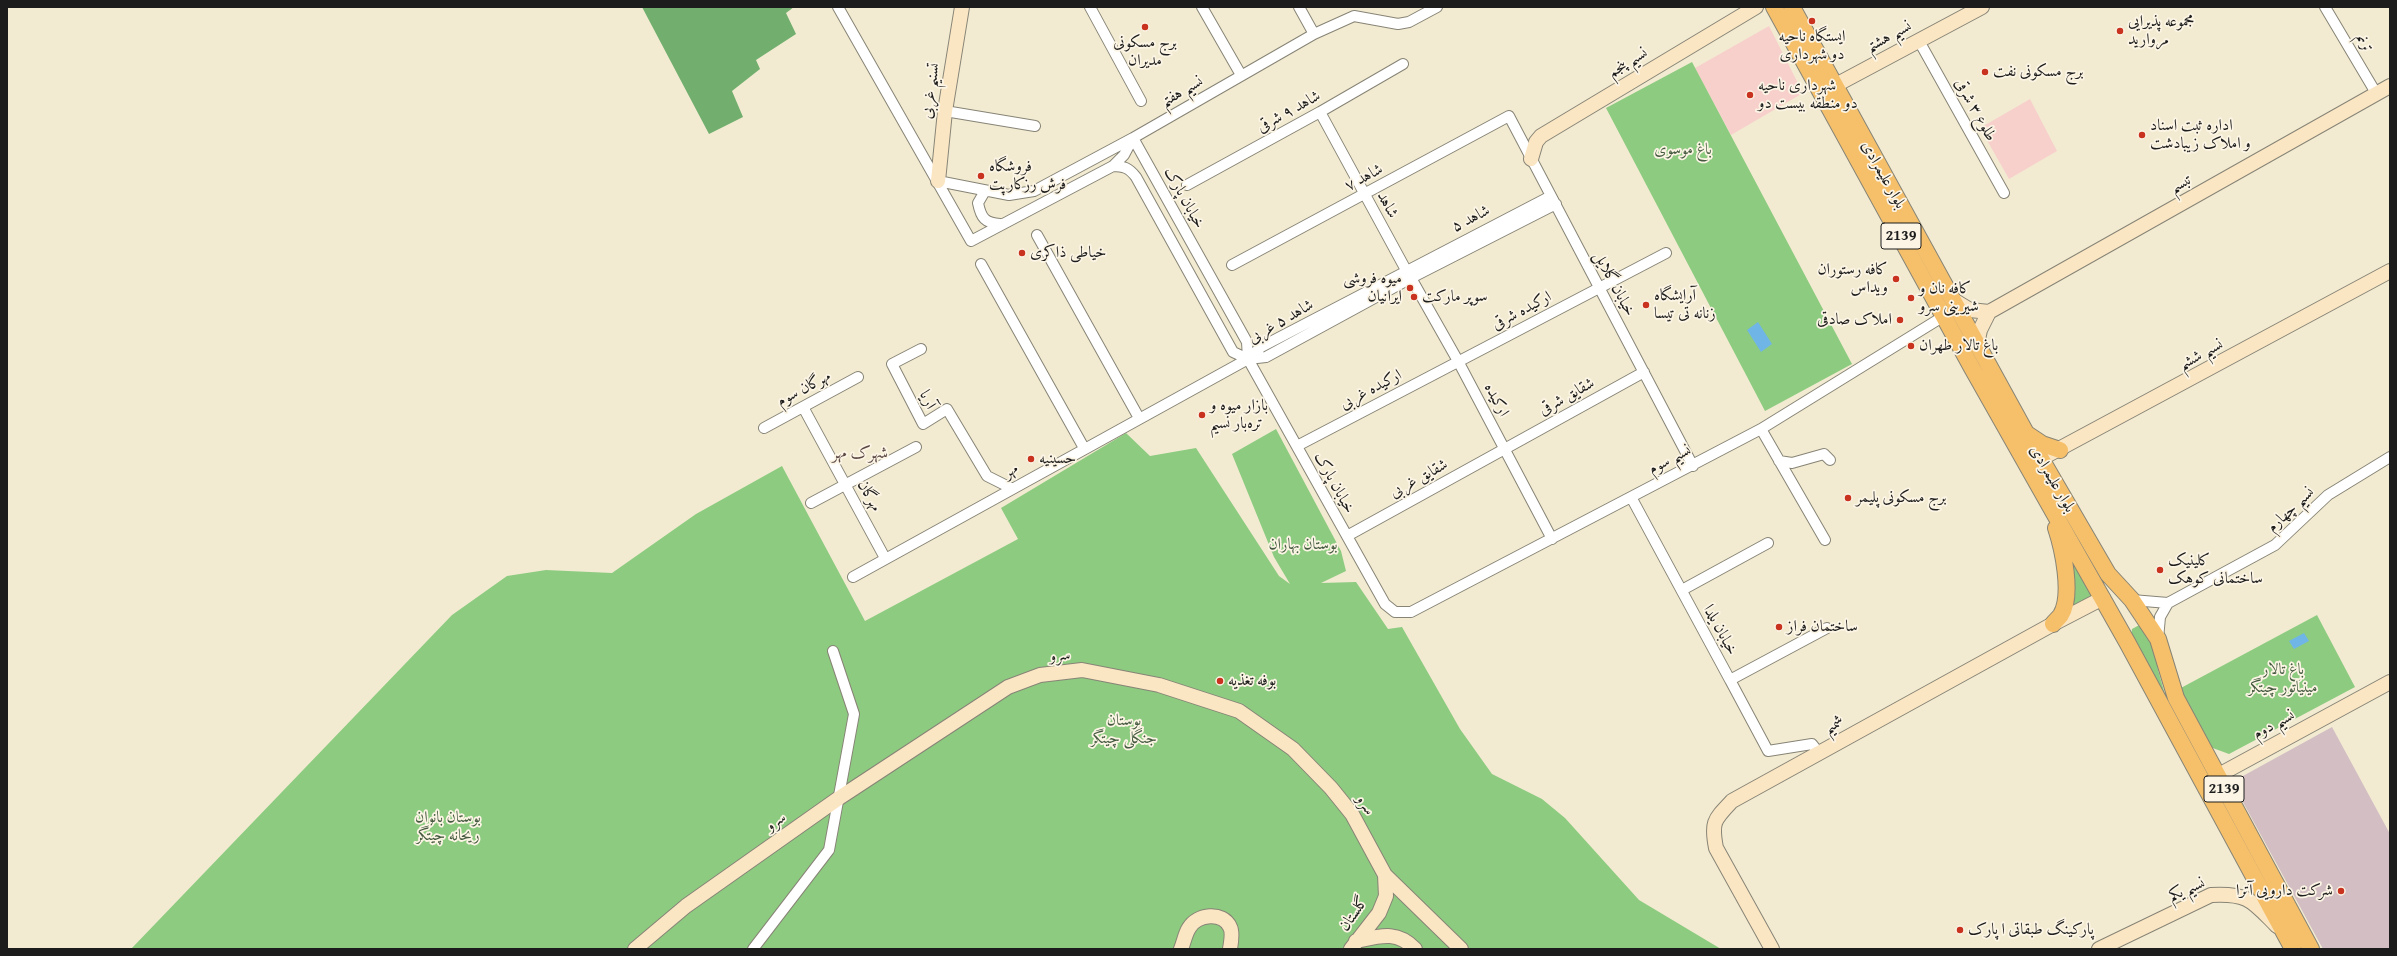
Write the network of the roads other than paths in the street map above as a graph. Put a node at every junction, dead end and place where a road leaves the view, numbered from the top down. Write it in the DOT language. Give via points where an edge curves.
graph roads {
  1 [pos="838,7"];
  2 [pos="962,7"];
  3 [pos="1090,7"];
  4 [pos="1202,7"];
  5 [pos="1299,7"];
  6 [pos="1437,7"];
  7 [pos="1756,7"];
  8 [pos="1774,7"];
  9 [pos="1792,7"];
  10 [pos="1982,7"];
  11 [pos="2326,7"];
  12 [pos="1314,34"];
  13 [pos="1919,41"];
  14 [pos="1403,64"];
  15 [pos="1241,75"];
  16 [pos="1834,86"];
  17 [pos="2390,86"];
  18 [pos="2376,93"];
  19 [pos="1141,101"];
  20 [pos="945,111"];
  21 [pos="1320,112"];
  22 [pos="1509,116"];
  23 [pos="1035,126"];
  24 [pos="1133,138"];
  25 [pos="1531,159"];
  26 [pos="1113,166"];
  27 [pos="938,181"];
  28 [pos="1187,185"];
  29 [pos="985,191"];
  30 [pos="2004,193"];
  31 [pos="1365,194"];
  32 [pos="1553,200"];
  33 [pos="1001,224"];
  34 [pos="1037,235"];
  35 [pos="1666,253"];
  36 [pos="981,264"];
  37 [pos="1232,265"];
  38 [pos="2390,272"];
  39 [pos="1408,274"];
  40 [pos="1600,288"];
  41 [pos="1952,298"];
  42 [pos="1989,312"];
  43 [pos="1944,316"];
  44 [pos="1977,344"];
  45 [pos="921,349"];
  46 [pos="1248,359"];
  47 [pos="1458,361"];
  48 [pos="1644,372"];
  49 [pos="858,377"];
  50 [pos="803,407"];
  51 [pos="1139,418"];
  52 [pos="764,428"];
  53 [pos="1761,428"];
  54 [pos="2026,433"];
  55 [pos="1297,446"];
  56 [pos="916,447"];
  57 [pos="1084,448"];
  58 [pos="1505,448"];
  59 [pos="2060,450"];
  60 [pos="2390,457"];
  61 [pos="1830,460"];
  62 [pos="1780,461"];
  63 [pos="2034,463"];
  64 [pos="1694,466"];
  65 [pos="846,485"];
  66 [pos="1011,488"];
  67 [pos="1631,497"];
  68 [pos="812,503"];
  69 [pos="2050,508"];
  70 [pos="1347,536"];
  71 [pos="1552,539"];
  72 [pos="1826,540"];
  73 [pos="1768,543"];
  74 [pos="885,558"];
  75 [pos="853,577"];
  76 [pos="1682,590"];
  77 [pos="2103,598"];
  78 [pos="2132,600"];
  79 [pos="2168,603"];
  80 [pos="1401,614"];
  81 [pos="2053,624"];
  82 [pos="2150,625"];
  83 [pos="1827,628"];
  84 [pos="2158,639"];
  85 [pos="2127,642"];
  86 [pos="834,651"];
  87 [pos="1730,680"];
  88 [pos="2390,682"];
  89 [pos="1819,753"];
  90 [pos="2217,776"];
  91 [pos="839,798"];
  92 [pos="1385,875"];
  93 [pos="2282,930"];
  94 [pos="1353,945"];
  95 [pos="635,949"];
  96 [pos="753,949"];
  97 [pos="1181,949"];
  98 [pos="1230,949"];
  99 [pos="1415,949"];
  100 [pos="1461,949"];
  101 [pos="1772,949"];
  102 [pos="2099,949"];
  103 [pos="2293,949"];
  104 [pos="2311,949"];
  1 -- 27 [label="street"];
  2 -- 20 [label="street, تسنیم غربی"];
  3 -- 19 [label="street"];
  4 -- 15 [label="street"];
  5 -- 12 [label="street"];
  6 -- 12 [label="street, نسیم هفتم" via="1409,22 1398,24 1354,16"];
  7 -- 25 [label="street, نسیم پنجم" via="1541,136 1536,142"];
  8 -- 43 [label="main road, بلوار علیمرادی / 2139"];
  9 -- 16 [label="main road, بلوار علیمرادی / 2139"];
  10 -- 13 [label="street, نسیم هشتم"];
  11 -- 18 [label="street, ترنم"];
  12 -- 15 [label="street, نسیم هفتم"];
  13 -- 16 [label="street, نسیم هشتم"];
  13 -- 30 [label="street, طلوع ۳ شرقی"];
  14 -- 21 [label="street, شاهد ۹ شرقی"];
  15 -- 24 [label="street, نسیم هفتم"];
  16 -- 41 [label="main road, بلوار علیمرادی / 2139"];
  17 -- 18 [label="street, تبسم"];
  18 -- 42 [label="street, تبسم"];
  20 -- 23 [label="street"];
  20 -- 27 [label="street, تسنیم غربی"];
  21 -- 28 [label="street, شاهد ۹ شرقی"];
  21 -- 31 [label="street, شاهد"];
  22 -- 25 [label="street, خیابان گلایل"];
  22 -- 31 [label="street, شاهد ۷"];
  24 -- 26 [label="street" via="1124,155"];
  24 -- 29 [label="street, نسیم هفتم" via="1034,191 1010,196"];
  24 -- 46 [label="street, خیابان پارک" via="1247,342"];
  25 -- 32 [label="street, خیابان گلایل"];
  26 -- 33 [label="street"];
  26 -- 46 [label="street, خیابان پارک" via="1126,168 1136,177 1233,352"];
  27 -- 29 [label="street, نسیم هفتم"];
  27 -- 33 [label="street" via="971,240"];
  29 -- 33 [label="street" via="978,203 980,216 989,224"];
  31 -- 37 [label="street, شاهد ۷"];
  31 -- 39 [label="street, شاهد"];
  32 -- 39 [label="street, شاهد ۵"];
  32 -- 40 [label="street, خیابان گلایل"];
  34 -- 51 [label="street"];
  35 -- 40 [label="street"];
  36 -- 57 [label="street"];
  38 -- 59 [label="street, نسیم ششم"];
  39 -- 46 [label="street, شاهد ۵ غربی" via="1261,348"];
  39 -- 47 [label="street, ارکیده"];
  40 -- 47 [label="street, ارکیده شرقی"];
  40 -- 48 [label="street, خیابان گلایل"];
  41 -- 42 [label="street" via="1970,310"];
  41 -- 44 [label="main road, بلوار علیمرادی / 2139"];
  42 -- 44 [label="street" via="1980,330"];
  43 -- 53 [label="street, نسیم سوم"];
  43 -- 63 [label="main road, بلوار علیمرادی / 2139"];
  44 -- 54 [label="main road, بلوار علیمرادی / 2139"];
  45 -- 66 [label="street, آریا" via="892,364 923,424 947,409 988,476"];
  46 -- 51 [label="street, مهر"];
  46 -- 55 [label="street, خیابان پارک"];
  47 -- 55 [label="street, ارکیده غربی"];
  47 -- 58 [label="street, ارکیده"];
  48 -- 58 [label="street, شقایق شرقی"];
  48 -- 64 [label="street, خیابان گلایل"];
  49 -- 50 [label="street, مهرگان سوم"];
  50 -- 52 [label="street, مهرگان سوم"];
  50 -- 65 [label="street, مهرگان"];
  51 -- 57 [label="street, مهر"];
  53 -- 62 [label="street"];
  53 -- 64 [label="street, نسیم سوم"];
  54 -- 59 [label="main road" via="2042,444"];
  54 -- 63 [label="main road, بلوار علیمرادی / 2139"];
  55 -- 70 [label="street, خیابان پارک"];
  56 -- 65 [label="street"];
  57 -- 66 [label="street, مهر"];
  58 -- 70 [label="street, شقایق غربی"];
  58 -- 71 [label="street, ارکیده"];
  59 -- 63 [label="street, نسیم ششم"];
  60 -- 79 [label="street, نسیم چهارم" via="2328,495 2275,545"];
  61 -- 62 [label="street" via="1824,454 1792,463"];
  62 -- 72 [label="street"];
  63 -- 69 [label="main road, بلوار علیمرادی / 2139"];
  63 -- 78 [label="main road, بلوار علیمرادی / 2139" via="2108,574"];
  64 -- 67 [label="street, نسیم سوم"];
  65 -- 68 [label="street"];
  65 -- 74 [label="street, مهرگان"];
  66 -- 74 [label="street, مهر"];
  67 -- 71 [label="street, نسیم سوم"];
  67 -- 76 [label="street, خیابان یلدا"];
  69 -- 77 [label="main road, بلوار علیمرادی / 2139"];
  69 -- 81 [label="main road" via="2061,544 2065,573 2065,602 2061,615"];
  70 -- 80 [label="street, خیابان پارک" via="1384,604"];
  71 -- 80 [label="street, نسیم سوم" via="1411,612"];
  73 -- 76 [label="street"];
  74 -- 75 [label="street, مهر"];
  76 -- 87 [label="street, خیابان یلدا"];
  77 -- 81 [label="street, شمیم"];
  77 -- 85 [label="main road, بلوار علیمرادی"];
  78 -- 79 [label="street"];
  78 -- 82 [label="main road, بلوار علیمرادی / 2139"];
  79 -- 84 [label="street" via="2160,617"];
  81 -- 89 [label="street, شمیم"];
  82 -- 84 [label="main road, بلوار علیمرادی / 2139"];
  82 -- 85 [label="main road" via="2142,621 2133,622 2128,630"];
  83 -- 87 [label="street, خیابان یلدا"];
  84 -- 90 [label="main road, بلوار علیمرادی / 2139" via="2176,698"];
  85 -- 93 [label="main road, بلوار علیمرادی / 2139"];
  86 -- 91 [label="street" via="854,714"];
  87 -- 89 [label="street" via="1768,751 1812,744"];
  88 -- 90 [label="street, نسیم دوم"];
  89 -- 101 [label="street, شمیم" via="1732,801 1717,816 1712,829 1716,848"];
  90 -- 104 [label="main road, بلوار علیمرادی / 2139"];
  91 -- 92 [label="street, سرو" via="1008,687 1040,675 1082,670 1158,685 1239,711 1294,749 1331,788 1352,814"];
  91 -- 95 [label="street, سرو" via="686,906"];
  91 -- 96 [label="street" via="829,850"];
  92 -- 94 [label="street, گلستان" via="1386,896 1381,907"];
  92 -- 100 [label="street, سرو"];
  93 -- 102 [label="street, نسیم یکم" via="2252,901 2230,894 2211,895"];
  93 -- 103 [label="main road, بلوار علیمرادی / 2139"];
  94 -- 99 [label="street" via="1398,936"];
  97 -- 98 [label="street" via="1189,928 1200,918 1216,916 1226,922 1231,929"];
}
